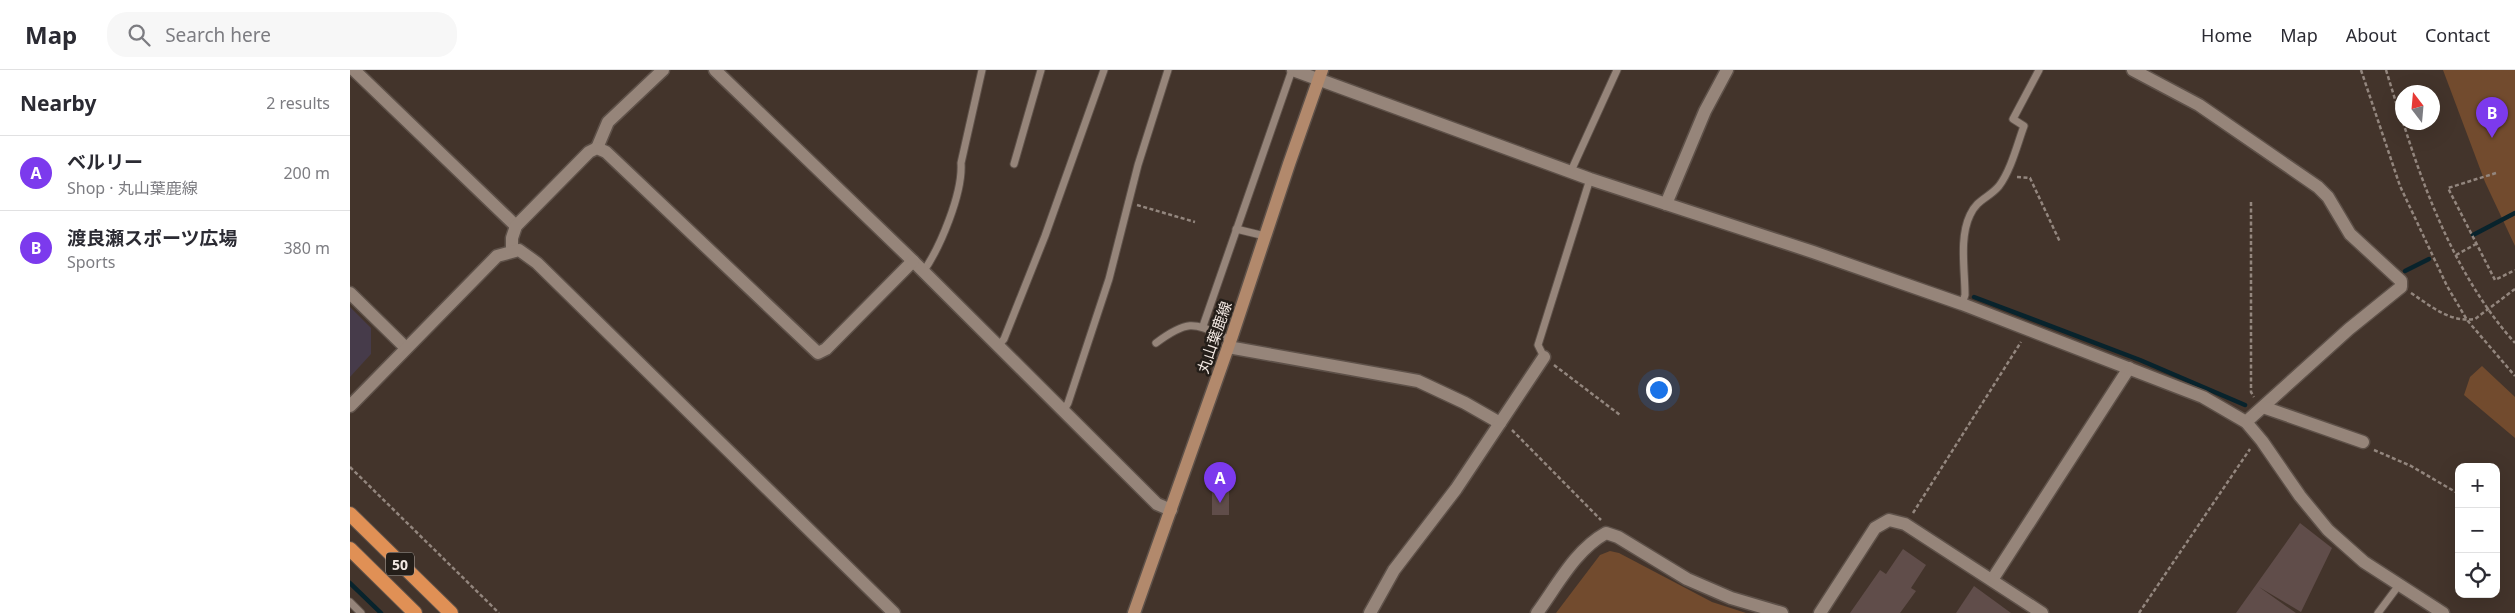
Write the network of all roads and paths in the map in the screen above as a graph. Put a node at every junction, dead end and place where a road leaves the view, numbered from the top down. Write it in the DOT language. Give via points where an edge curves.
graph roads {
  1 [pos="354,70"];
  2 [pos="663,70"];
  3 [pos="715,70"];
  4 [pos="982,70"];
  5 [pos="1042,70"];
  6 [pos="1104,70"];
  7 [pos="1168,70"];
  8 [pos="1292,70"];
  9 [pos="1617,70"];
  10 [pos="1726,70"];
  11 [pos="2039,70"];
  12 [pos="2133,70"];
  13 [pos="2362,70"];
  14 [pos="2386,70"];
  15 [pos="1320,75"];
  16 [pos="2395,99"];
  17 [pos="2405,130"];
  18 [pos="598,148"];
  19 [pos="1014,164"];
  20 [pos="1571,171"];
  21 [pos="2496,173"];
  22 [pos="2005,176"];
  23 [pos="1590,179"];
  24 [pos="1129,202"];
  25 [pos="2251,202"];
  26 [pos="1666,204"];
  27 [pos="1195,222"];
  28 [pos="516,226"];
  29 [pos="1236,229"];
  30 [pos="1265,236"];
  31 [pos="2060,242"];
  32 [pos="2476,244"];
  33 [pos="512,250"];
  34 [pos="2456,254"];
  35 [pos="913,261"];
  36 [pos="2515,270"];
  37 [pos="923,272"];
  38 [pos="2401,287"];
  39 [pos="2515,289"];
  40 [pos="350,293"];
  41 [pos="1962,304"];
  42 [pos="2489,309"];
  43 [pos="2467,320"];
  44 [pos="1203,326"];
  45 [pos="2029,330"];
  46 [pos="1156,343"];
  47 [pos="1229,343"];
  48 [pos="2515,343"];
  49 [pos="998,346"];
  50 [pos="406,348"];
  51 [pos="1544,357"];
  52 [pos="2129,368"];
  53 [pos="2515,376"];
  54 [pos="350,406"];
  55 [pos="2263,407"];
  56 [pos="1064,410"];
  57 [pos="1620,415"];
  58 [pos="2246,422"];
  59 [pos="1500,423"];
  60 [pos="2262,441"];
  61 [pos="2363,442"];
  62 [pos="350,467"];
  63 [pos="2455,492"];
  64 [pos="1171,510"];
  65 [pos="350,514"];
  66 [pos="1906,524"];
  67 [pos="1606,533"];
  68 [pos="350,549"];
  69 [pos="1992,580"];
  70 [pos="2399,585"];
  71 [pos="350,602"];
  72 [pos="361,613"];
  73 [pos="415,613"];
  74 [pos="451,613"];
  75 [pos="499,613"];
  76 [pos="894,613"];
  77 [pos="1134,613"];
  78 [pos="1370,613"];
  79 [pos="1537,613"];
  80 [pos="1782,613"];
  81 [pos="1820,613"];
  82 [pos="2042,613"];
  83 [pos="2139,613"];
  84 [pos="2378,613"];
  85 [pos="2443,613"];
  1 -- 28 [label="street"];
  2 -- 18 [label="street" via="608,122"];
  3 -- 35 [label="street"];
  4 -- 37 [label="lane" via="961,164 962,175 948,220"];
  5 -- 19 [label="lane"];
  6 -- 49 [label="lane" via="1045,236 1004,339"];
  7 -- 24 [label="lane"];
  8 -- 15 [label="street"];
  8 -- 29 [label="lane"];
  9 -- 20 [label="lane"];
  10 -- 26 [label="street" via="1705,110"];
  11 -- 22 [label="lane" via="2013,119 2024,126"];
  12 -- 38 [label="street" via="2199,105 2318,187 2328,197 2350,234 2401,281"];
  13 -- 43 [label="path" via="2400,186 2447,286"];
  14 -- 16 [label="path"];
  15 -- 20 [label="street"];
  15 -- 30 [label="main road, 丸山葉鹿線"];
  17 -- 34 [label="path" via="2416,166"];
  18 -- 28 [label="street" via="589,152"];
  18 -- 35 [label="street" via="606,152 818,353 826,349"];
  20 -- 23 [label="street"];
  21 -- 32 [label="path" via="2448,188"];
  22 -- 31 [label="path" via="2030,178"];
  22 -- 41 [label="lane" via="1998,187 1978,201 1969,216"];
  23 -- 26 [label="street"];
  23 -- 51 [label="lane" via="1538,345"];
  24 -- 27 [label="path"];
  24 -- 56 [label="lane" via="1109,279"];
  25 -- 55 [label="path" via="2251,392"];
  26 -- 41 [label="street"];
  28 -- 33 [label="street"];
  29 -- 30 [label="lane"];
  29 -- 44 [label="lane"];
  30 -- 47 [label="main road, 丸山葉鹿線"];
  32 -- 34 [label="path"];
  32 -- 36 [label="path" via="2495,280"];
  33 -- 50 [label="street" via="497,256"];
  33 -- 76 [label="street" via="525,253 537,263"];
  34 -- 42 [label="path"];
  35 -- 37 [label="street"];
  37 -- 49 [label="street"];
  38 -- 43 [label="path" via="2450,318"];
  38 -- 55 [label="street"];
  39 -- 42 [label="path"];
  40 -- 50 [label="street"];
  41 -- 45 [label="street"];
  42 -- 43 [label="path" via="2475,319"];
  42 -- 48 [label="path"];
  43 -- 53 [label="path"];
  44 -- 46 [label="lane" via="1180,327"];
  44 -- 47 [label="lane"];
  45 -- 52 [label="street"];
  45 -- 66 [label="path"];
  47 -- 59 [label="street" via="1418,381"];
  47 -- 64 [label="main road, 丸山葉鹿線"];
  49 -- 56 [label="street"];
  50 -- 54 [label="street"];
  51 -- 57 [label="path"];
  51 -- 59 [label="street"];
  52 -- 58 [label="street" via="2203,396"];
  52 -- 69 [label="street"];
  55 -- 58 [label="street"];
  55 -- 61 [label="street"];
  56 -- 64 [label="street" via="1157,504"];
  58 -- 60 [label="street"];
  59 -- 67 [label="path" via="1510,428 1599,517"];
  59 -- 78 [label="street" via="1456,489 1394,570"];
  60 -- 70 [label="street" via="2328,530 2364,562"];
  60 -- 83 [label="path" via="2247,450"];
  61 -- 63 [label="path"];
  62 -- 75 [label="path"];
  64 -- 77 [label="main road, 丸山葉鹿線"];
  65 -- 74 [label="highway, 50"];
  66 -- 69 [label="street"];
  66 -- 81 [label="street" via="1889,520 1876,528"];
  67 -- 79 [label="street" via="1576,559"];
  67 -- 80 [label="street" via="1687,579 1731,598"];
  68 -- 73 [label="highway, 50"];
  69 -- 82 [label="street"];
  70 -- 84 [label="lane"];
  70 -- 85 [label="street"];
  71 -- 72 [label="lane"];
}
